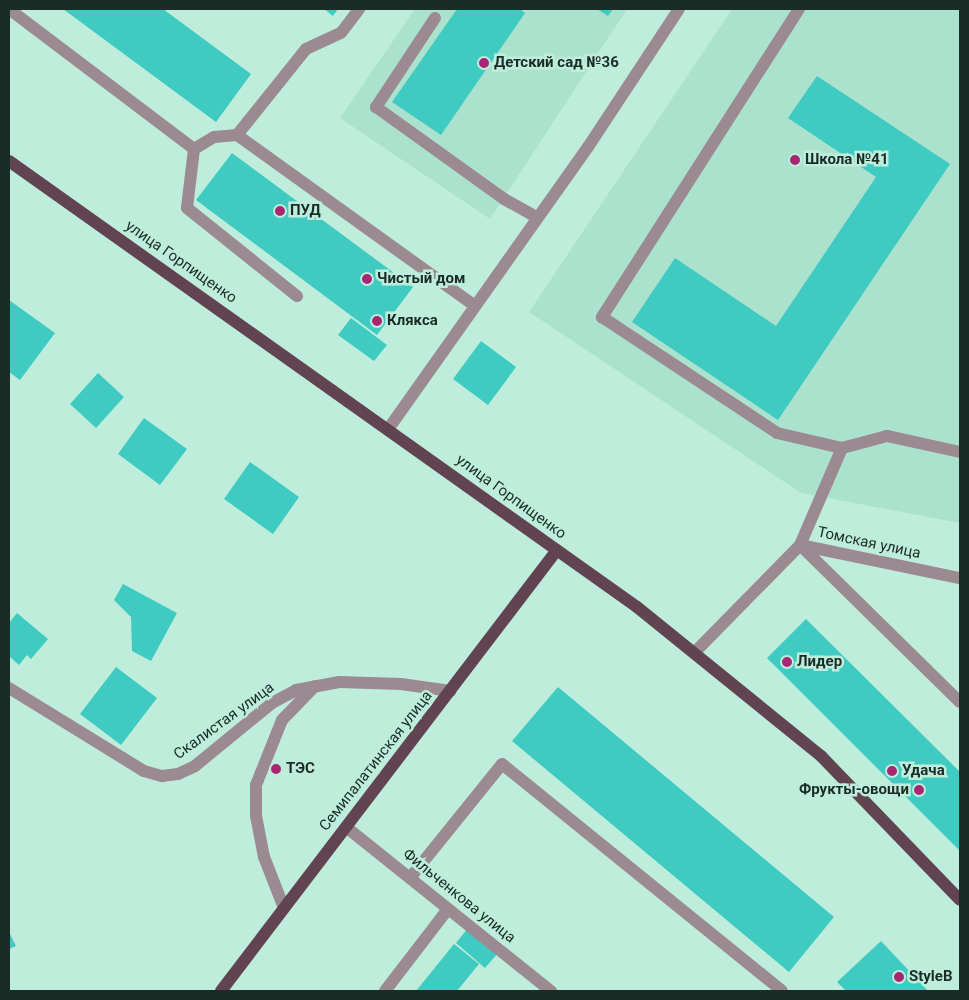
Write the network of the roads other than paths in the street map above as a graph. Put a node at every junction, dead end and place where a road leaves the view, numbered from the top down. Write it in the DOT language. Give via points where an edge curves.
graph roads {
  1 [pos="9,9"];
  2 [pos="359,9"];
  3 [pos="679,9"];
  4 [pos="799,9"];
  5 [pos="435,18"];
  6 [pos="237,135"];
  7 [pos="194,149"];
  8 [pos="9,161"];
  9 [pos="538,217"];
  10 [pos="298,296"];
  11 [pos="475,306"];
  12 [pos="389,428"];
  13 [pos="842,448"];
  14 [pos="960,452"];
  15 [pos="800,545"];
  16 [pos="556,550"];
  17 [pos="960,578"];
  18 [pos="695,652"];
  19 [pos="317,684"];
  20 [pos="9,688"];
  21 [pos="451,691"];
  22 [pos="960,702"];
  23 [pos="346,827"];
  24 [pos="410,878"];
  25 [pos="960,900"];
  26 [pos="284,908"];
  27 [pos="448,908"];
  28 [pos="220,991"];
  29 [pos="384,991"];
  30 [pos="551,991"];
  31 [pos="782,991"];
  1 -- 7 [label="street"];
  2 -- 6 [label="street" via="341,33 306,49"];
  3 -- 9 [label="street"];
  4 -- 13 [label="street" via="602,317 777,433"];
  5 -- 9 [label="street" via="376,107 504,199"];
  6 -- 7 [label="street" via="214,137"];
  6 -- 11 [label="street"];
  7 -- 10 [label="street" via="187,208"];
  8 -- 12 [label="main road, улица Горпищенко"];
  9 -- 11 [label="street"];
  11 -- 12 [label="street"];
  12 -- 16 [label="main road, улица Горпищенко"];
  13 -- 14 [label="street" via="887,436"];
  13 -- 15 [label="street"];
  15 -- 17 [label="street, Томская улица"];
  15 -- 18 [label="street, Томская улица"];
  15 -- 22 [label="street"];
  16 -- 18 [label="main road, улица Горпищенко"];
  16 -- 21 [label="main road, Семипалатинская улица"];
  18 -- 25 [label="main road, улица Горпищенко" via="821,756"];
  19 -- 20 [label="street, Скалистая улица" via="272,703 195,766 178,774 162,776 144,771"];
  19 -- 21 [label="street, Скалистая улица" via="401,684"];
  19 -- 26 [label="street" via="282,720 256,785 256,816 264,857"];
  21 -- 23 [label="main road, Семипалатинская улица"];
  23 -- 24 [label="street, Фильченкова улица"];
  23 -- 26 [label="main road, Семипалатинская улица"];
  24 -- 27 [label="street, Фильченкова улица"];
  24 -- 31 [label="street" via="502,764"];
  26 -- 28 [label="main road, Семипалатинская улица"];
  27 -- 29 [label="street"];
  27 -- 30 [label="street, Фильченкова улица"];
}
